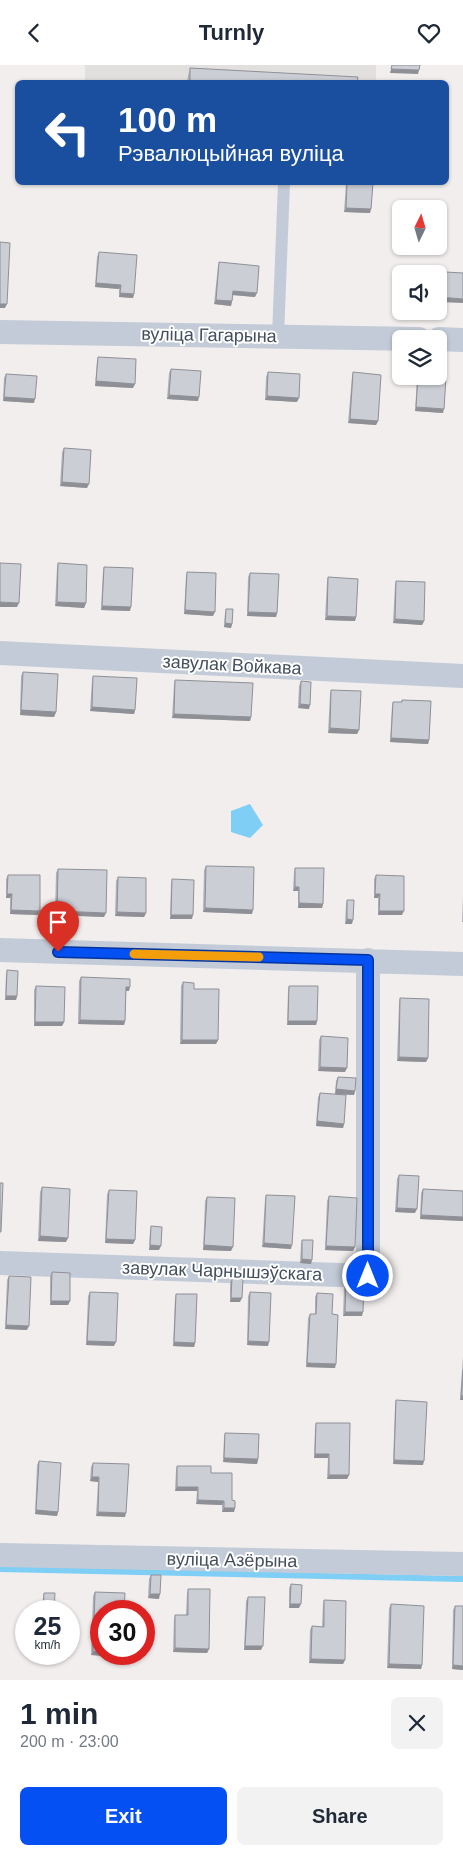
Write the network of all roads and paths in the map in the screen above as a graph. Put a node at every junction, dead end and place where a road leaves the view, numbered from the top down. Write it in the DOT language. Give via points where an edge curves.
graph roads {
  1 [pos="284,185"];
  2 [pos="0,332"];
  3 [pos="278,335"];
  4 [pos="392,338"];
  5 [pos="447,339"];
  6 [pos="463,340"];
  7 [pos="0,653"];
  8 [pos="463,676"];
  9 [pos="0,950"];
  10 [pos="368,960"];
  11 [pos="463,964"];
  12 [pos="0,1263"];
  13 [pos="0,1555"];
  14 [pos="463,1565"];
  1 -- 3 [label="lane"];
  2 -- 3 [label="street, вуліца Гагарына"];
  3 -- 4 [label="street, вуліца Гагарына"];
  5 -- 6 [label="street"];
  7 -- 8 [label="street, завулак Войкава"];
  9 -- 10 [label="street"];
  10 -- 11 [label="street"];
  10 -- 12 [label="street, завулак Чарнышэўскага" via="368,1276"];
  13 -- 14 [label="street, вуліца Азёрына"];
}
